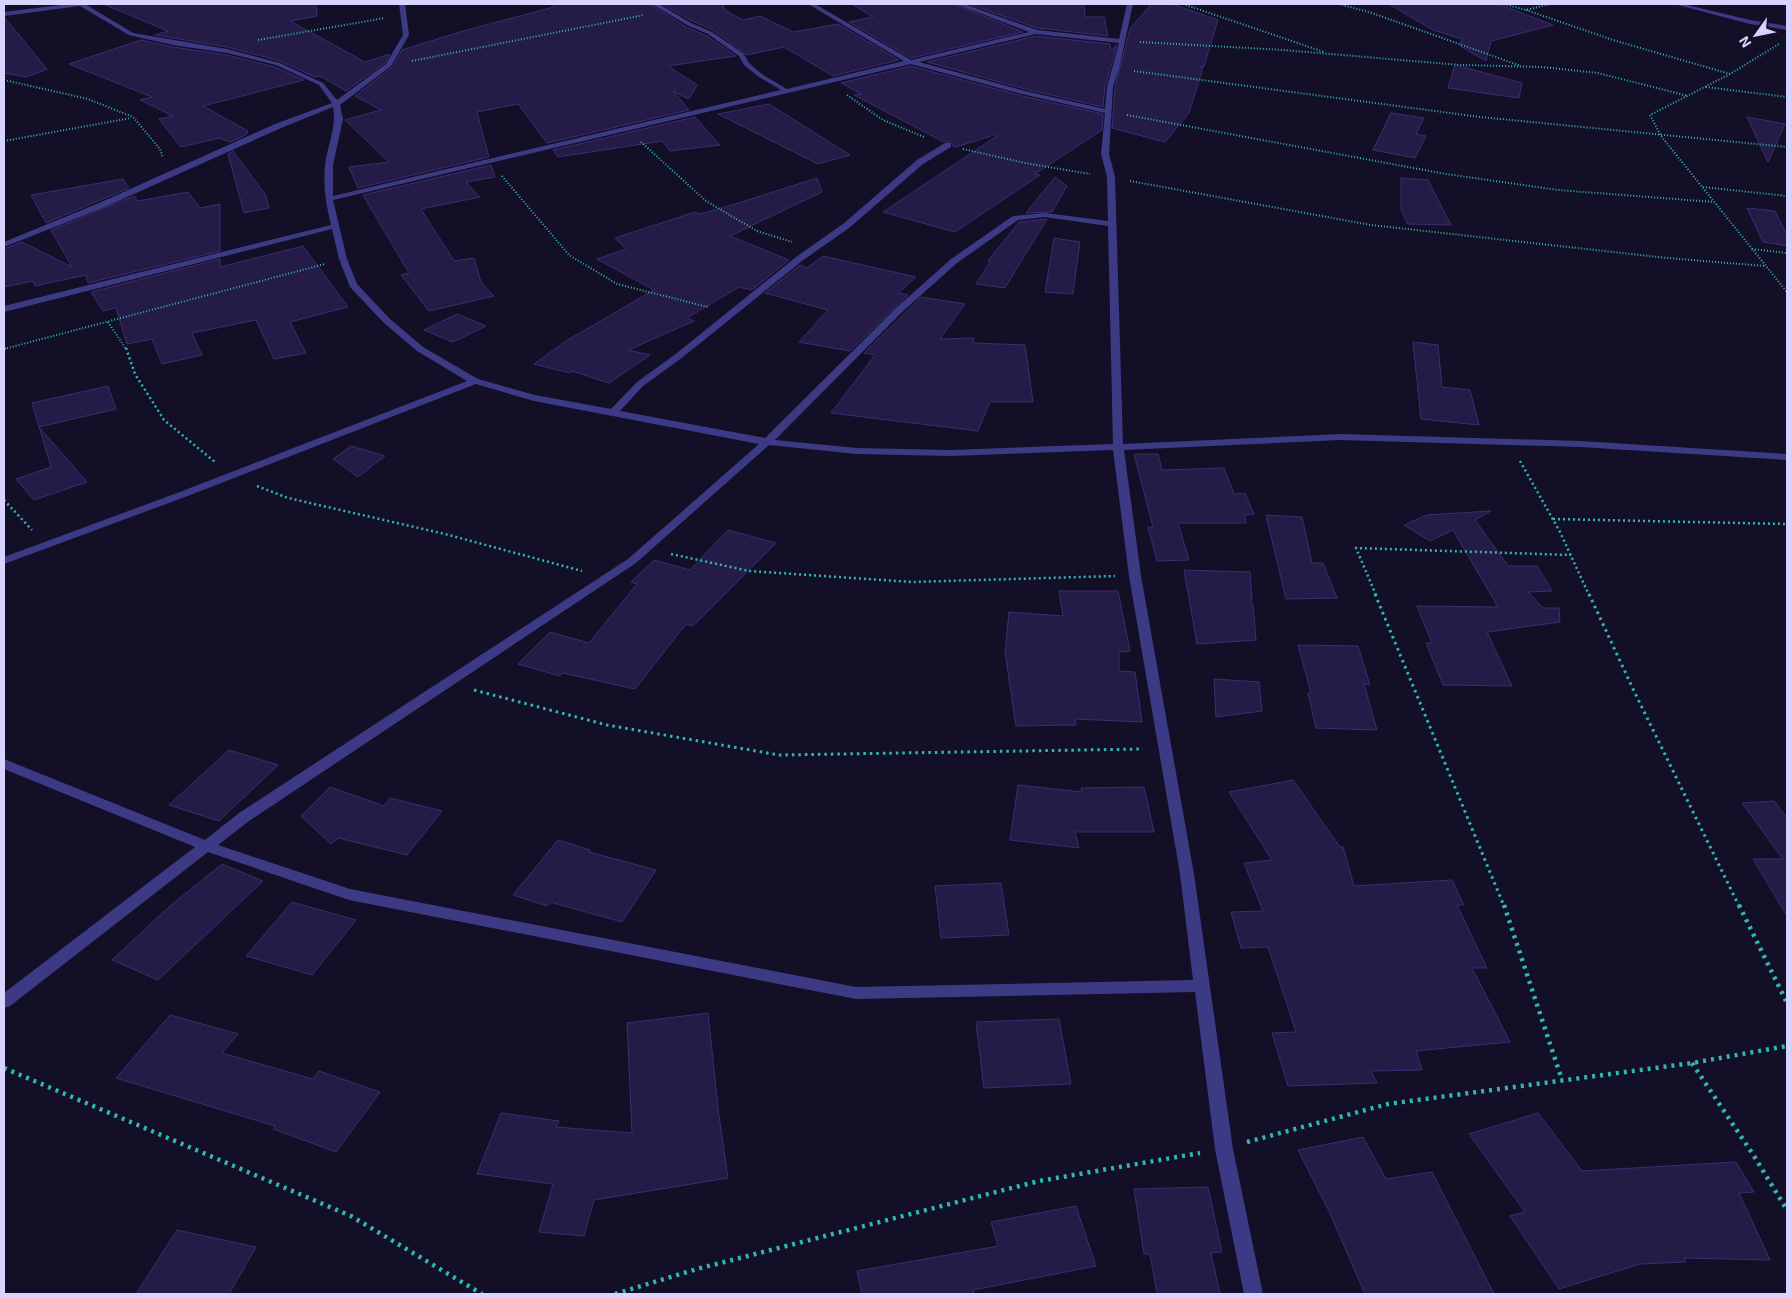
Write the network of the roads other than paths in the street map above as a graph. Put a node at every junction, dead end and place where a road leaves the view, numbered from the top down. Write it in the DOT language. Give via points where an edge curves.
graph roads {
  1 [pos="81,4"];
  2 [pos="402,4"];
  3 [pos="655,4"];
  4 [pos="811,4"];
  5 [pos="959,4"];
  6 [pos="1130,4"];
  7 [pos="1677,4"];
  8 [pos="4,14"];
  9 [pos="1787,28"];
  10 [pos="1036,32"];
  11 [pos="1122,41"];
  12 [pos="909,61"];
  13 [pos="785,90"];
  14 [pos="336,104"];
  15 [pos="1109,112"];
  16 [pos="948,145"];
  17 [pos="329,199"];
  18 [pos="1112,224"];
  19 [pos="335,226"];
  20 [pos="4,245"];
  21 [pos="4,309"];
  22 [pos="475,381"];
  23 [pos="614,412"];
  24 [pos="767,442"];
  25 [pos="1118,446"];
  26 [pos="1787,457"];
  27 [pos="4,561"];
  28 [pos="4,764"];
  29 [pos="206,846"];
  30 [pos="1202,986"];
  31 [pos="4,1002"];
  32 [pos="1254,1294"];
  1 -- 8 [label="street"];
  1 -- 14 [label="street" via="131,34 227,51 278,64 321,84"];
  2 -- 14 [label="street" via="406,35 389,65"];
  3 -- 13 [label="street" via="710,33 742,55 754,71"];
  4 -- 12 [label="street"];
  5 -- 10 [label="street"];
  6 -- 11 [label="street"];
  7 -- 9 [label="street"];
  10 -- 11 [label="street"];
  10 -- 12 [label="street"];
  11 -- 15 [label="street" via="1110,87"];
  12 -- 13 [label="street"];
  12 -- 15 [label="street"];
  13 -- 17 [label="street"];
  14 -- 17 [label="street" via="338,119 329,165"];
  14 -- 20 [label="street"];
  15 -- 18 [label="street" via="1105,154 1111,177"];
  16 -- 23 [label="street" via="920,162 846,226 640,384"];
  17 -- 19 [label="street"];
  18 -- 24 [label="street" via="1045,215 1016,218 954,261 898,311"];
  18 -- 25 [label="street"];
  19 -- 21 [label="street"];
  19 -- 22 [label="street" via="353,284 387,321 420,349"];
  22 -- 23 [label="street" via="534,398"];
  22 -- 27 [label="street"];
  23 -- 24 [label="street"];
  24 -- 25 [label="street" via="857,451 951,453"];
  24 -- 29 [label="street" via="632,561 244,817"];
  25 -- 26 [label="street" via="1340,438 1580,444"];
  25 -- 30 [label="street" via="1135,576 1188,874"];
  28 -- 29 [label="street"];
  29 -- 30 [label="street" via="349,894 856,993"];
  29 -- 31 [label="street"];
  30 -- 32 [label="street" via="1224,1149"];
}
